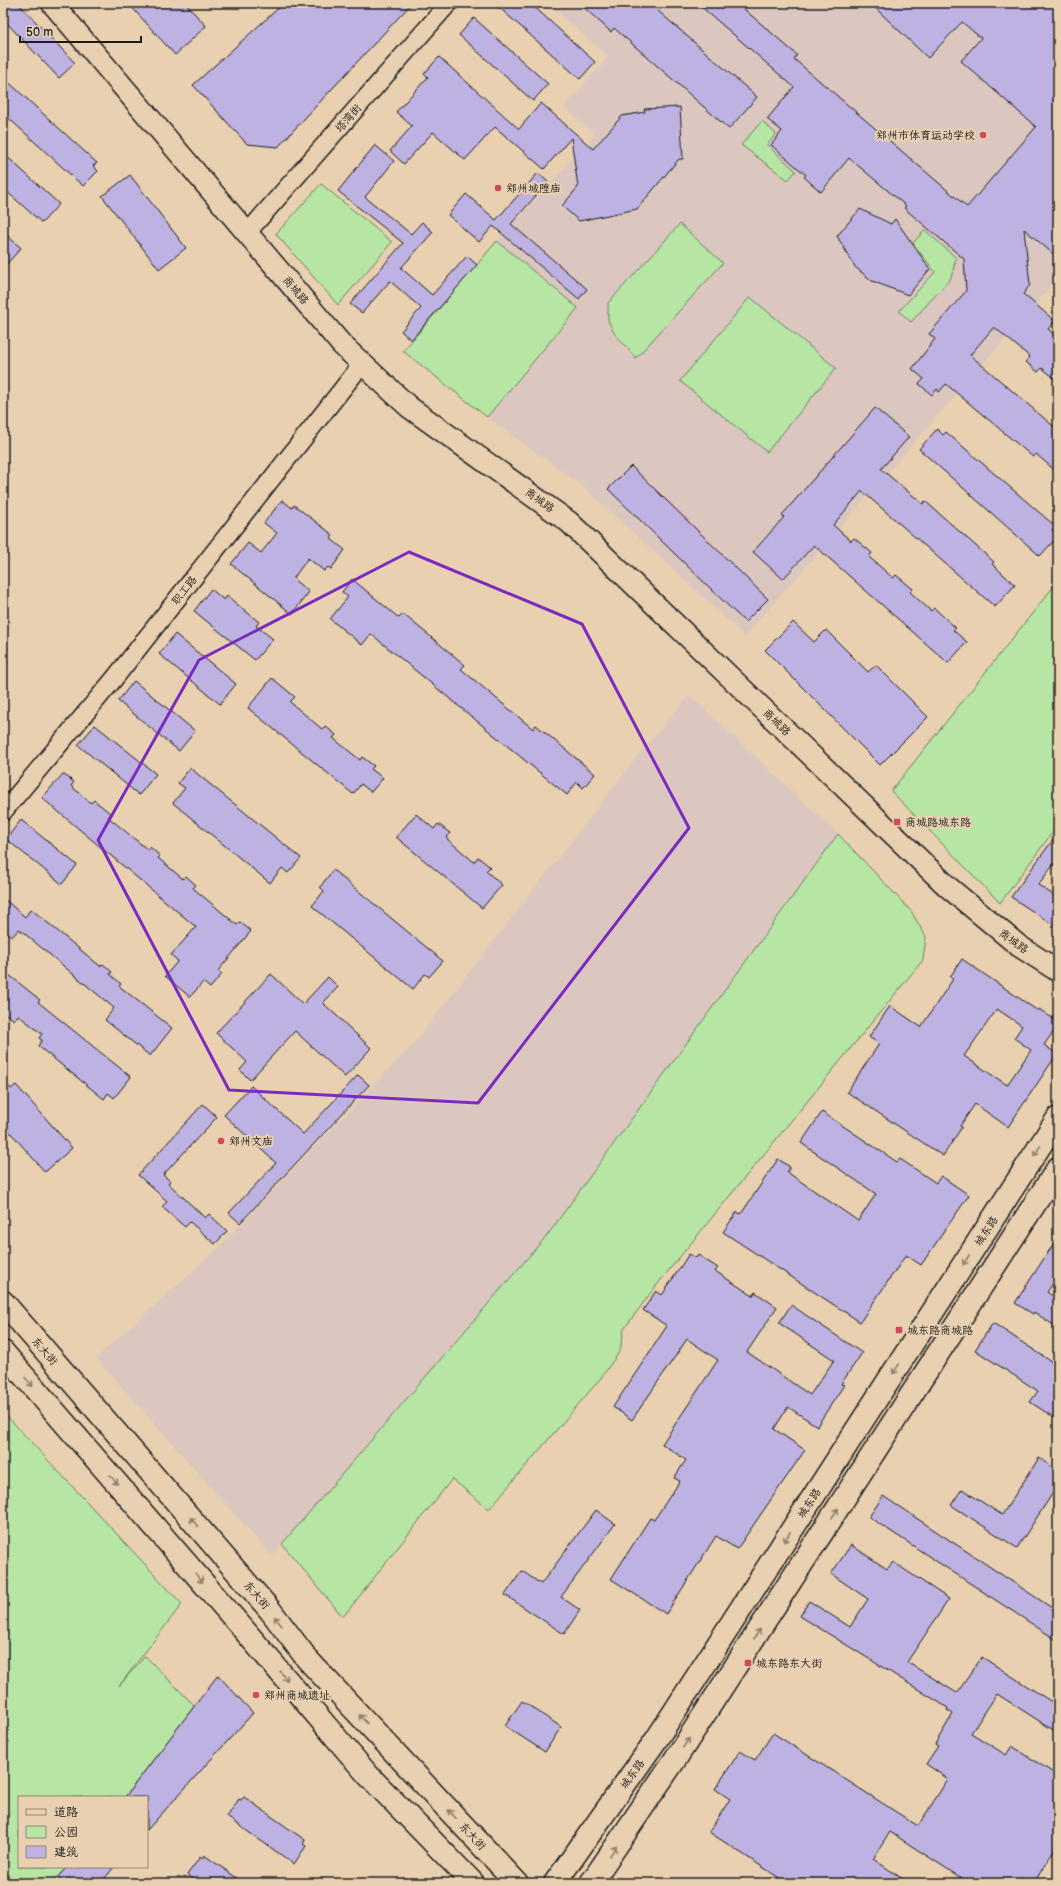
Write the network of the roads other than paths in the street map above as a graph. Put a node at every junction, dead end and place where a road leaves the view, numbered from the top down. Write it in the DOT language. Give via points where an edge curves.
graph roads {
  1 [pos="52,3"];
  2 [pos="449,3"];
  3 [pos="247,233"];
  4 [pos="362,364"];
  5 [pos="3,812"];
  6 [pos="1058,971"];
  7 [pos="1058,1118"];
  8 [pos="1058,1168"];
  9 [pos="3,1302"];
  10 [pos="3,1352"];
  11 [pos="473,1883"];
  12 [pos="517,1883"];
  13 [pos="555,1883"];
  14 [pos="591,1883"];
  1 -- 3 [label="street, 商城路"];
  2 -- 3 [label="street, 塔湾街"];
  3 -- 4 [label="street, 商城路" via="342,345"];
  4 -- 5 [label="street, 职工路" via="119,672"];
  4 -- 6 [label="street, 商城路" via="409,407 569,522 948,888 1019,946"];
  7 -- 13 [label="main road, 城东路, one-way" via="656,1740"];
  14 -- 8 [label="main road, one-way" via="678,1755"];
  12 -- 9 [label="main road, 东大街, one-way" via="308,1660 270,1610"];
  10 -- 11 [label="main road, one-way" via="368,1775"];
}
